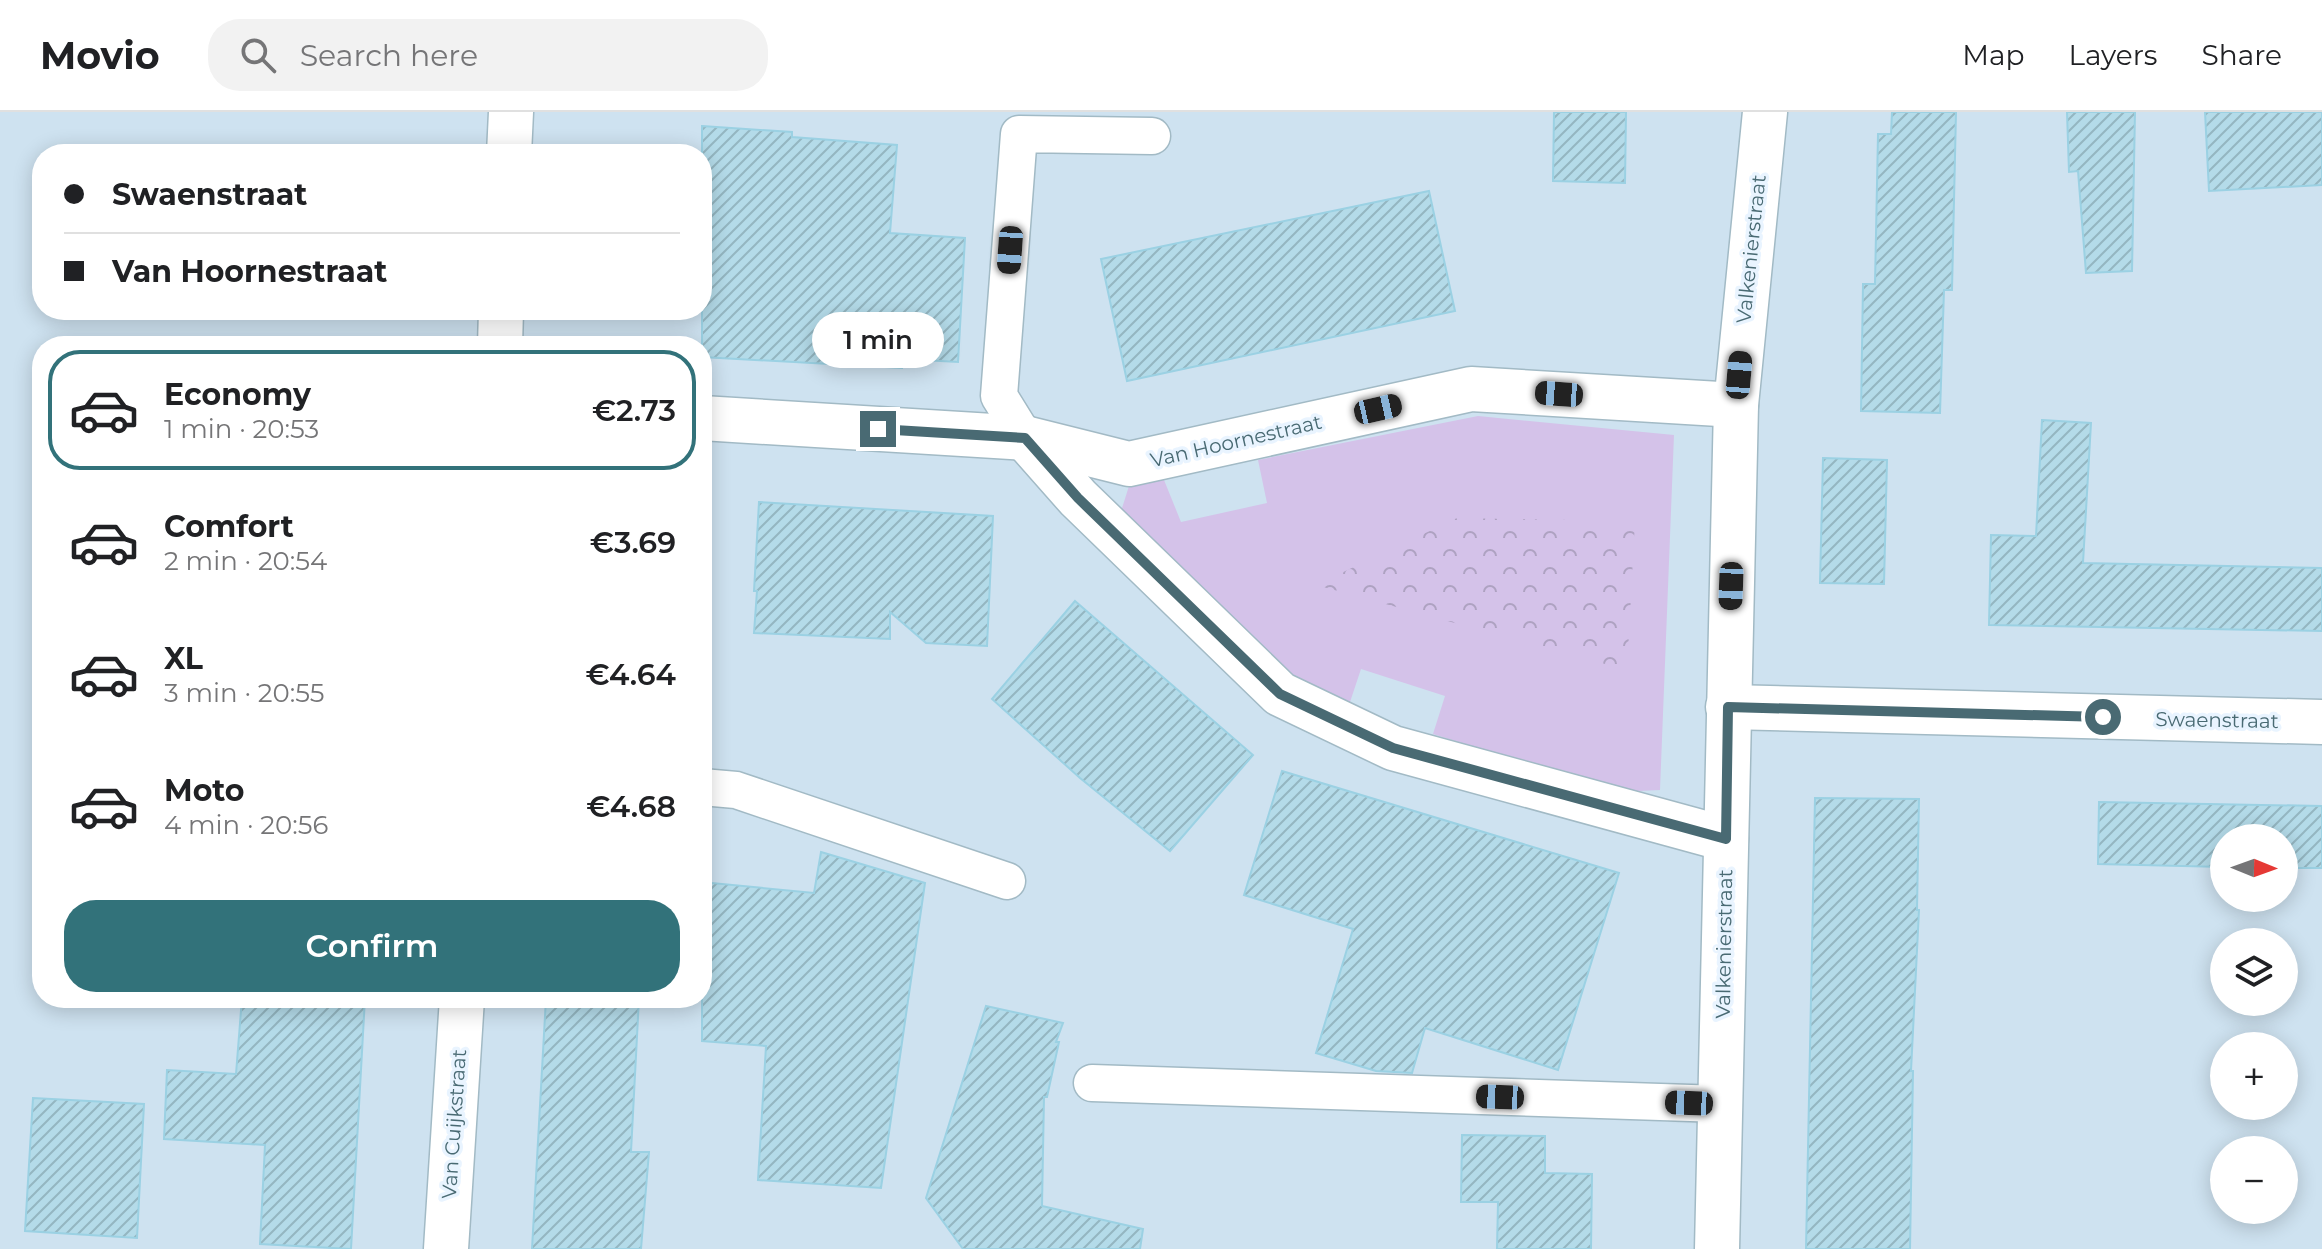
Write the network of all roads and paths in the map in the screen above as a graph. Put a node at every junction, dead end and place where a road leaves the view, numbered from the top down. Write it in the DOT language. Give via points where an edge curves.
graph roads {
  1 [pos="511,112"];
  2 [pos="1765,112"];
  3 [pos="1152,136"];
  4 [pos="509,144"];
  5 [pos="1736,405"];
  6 [pos="712,419"];
  7 [pos="1025,438"];
  8 [pos="1728,707"];
  9 [pos="2322,722"];
  10 [pos="712,788"];
  11 [pos="1726,839"];
  12 [pos="1007,881"];
  13 [pos="461,1008"];
  14 [pos="1092,1083"];
  15 [pos="1721,1104"];
  16 [pos="446,1249"];
  17 [pos="1717,1249"];
  1 -- 4 [label="street"];
  2 -- 5 [label="street, Valkenierstraat"];
  3 -- 7 [label="lane" via="1019,134 999,396"];
  5 -- 7 [label="street, Van Hoornestraat" via="1471,389 1129,464"];
  5 -- 8 [label="street, Valkenierstraat"];
  6 -- 7 [label="street, Van Hoornestraat"];
  7 -- 11 [label="street" via="1078,498 1280,694 1393,748"];
  8 -- 9 [label="street, Swaenstraat"];
  8 -- 11 [label="street, Valkenierstraat"];
  10 -- 12 [label="lane" via="736,790"];
  11 -- 15 [label="street, Valkenierstraat"];
  13 -- 16 [label="street, Van Cuijkstraat"];
  14 -- 15 [label="lane"];
  15 -- 17 [label="street, Valkenierstraat"];
}
